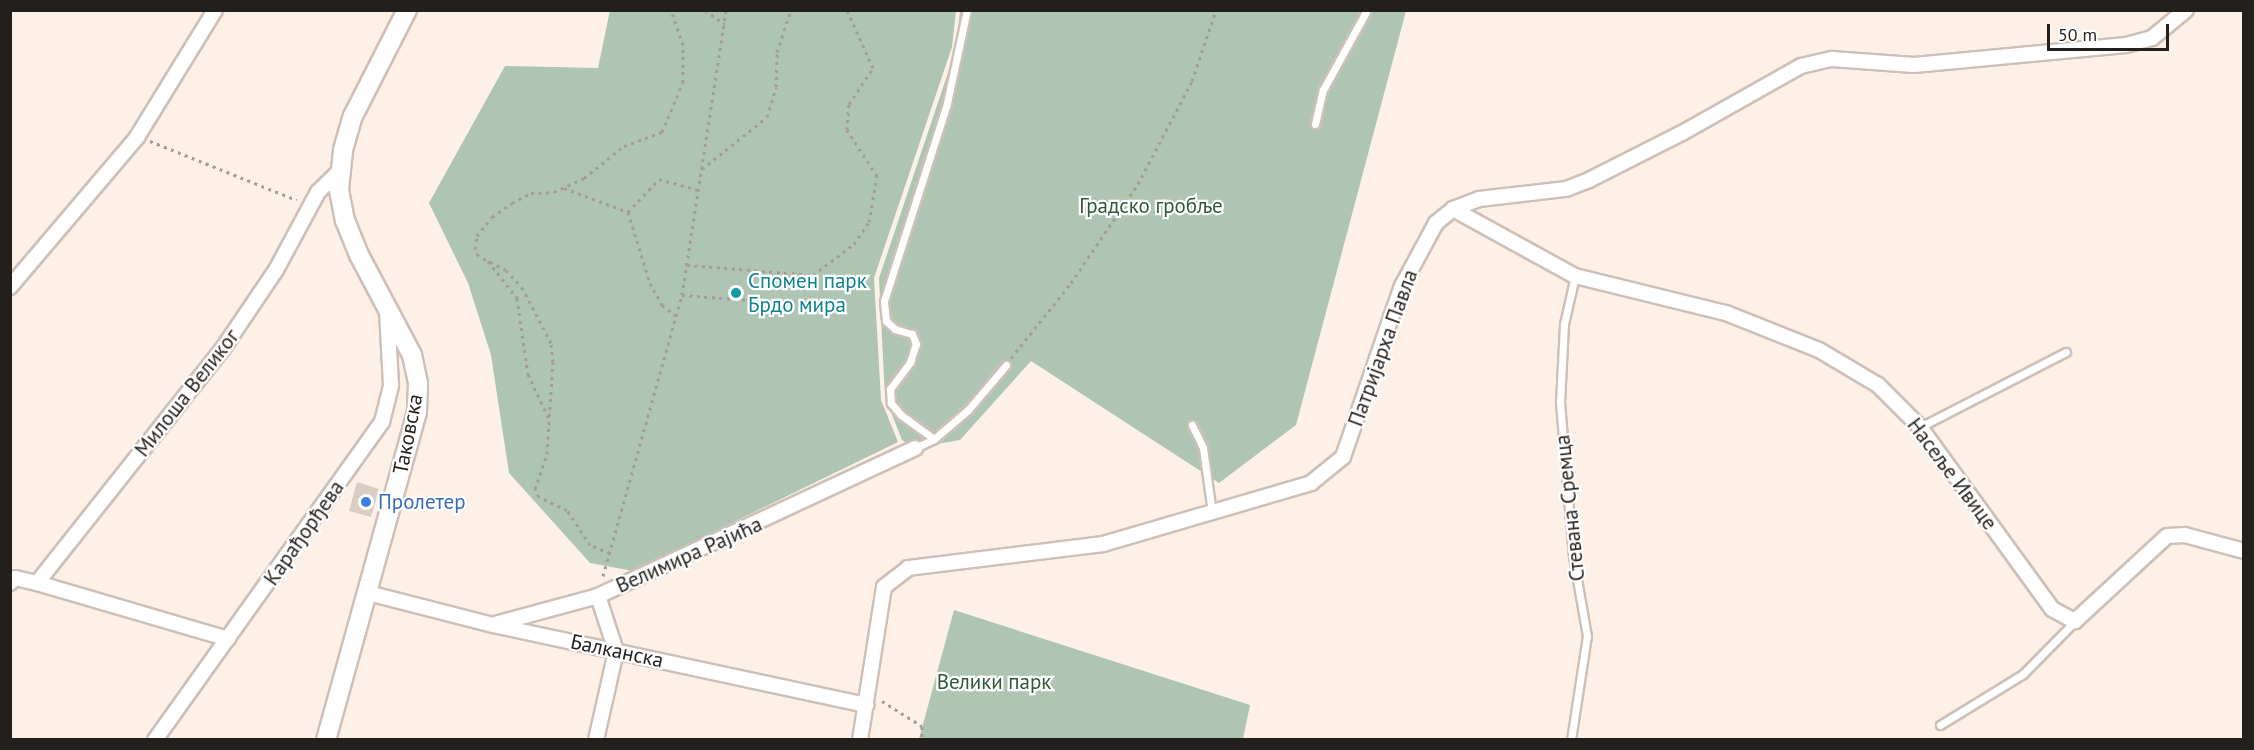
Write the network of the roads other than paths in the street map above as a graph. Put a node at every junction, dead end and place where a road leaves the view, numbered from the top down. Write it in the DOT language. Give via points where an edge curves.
graph roads {
  1 [pos="215,10"];
  2 [pos="407,10"];
  3 [pos="967,10"];
  4 [pos="1367,10"];
  5 [pos="2186,10"];
  6 [pos="1316,124"];
  7 [pos="340,171"];
  8 [pos="1453,209"];
  9 [pos="1575,276"];
  10 [pos="10,287"];
  11 [pos="386,304"];
  12 [pos="2066,352"];
  13 [pos="1006,365"];
  14 [pos="1192,425"];
  15 [pos="1920,427"];
  16 [pos="934,439"];
  17 [pos="915,448"];
  18 [pos="1212,513"];
  19 [pos="2244,551"];
  20 [pos="12,579"];
  21 [pos="37,583"];
  22 [pos="368,593"];
  23 [pos="598,596"];
  24 [pos="2074,621"];
  25 [pos="493,625"];
  26 [pos="228,639"];
  27 [pos="616,651"];
  28 [pos="868,699"];
  29 [pos="1940,724"];
  30 [pos="155,740"];
  31 [pos="326,740"];
  32 [pos="596,740"];
  33 [pos="860,740"];
  34 [pos="1571,740"];
  1 -- 10 [label="street" via="136,137"];
  2 -- 7 [label="street" via="359,101"];
  3 -- 16 [label="lane" via="947,103 884,301 885,321 912,334 916,344 910,362 890,388 891,403 900,415"];
  4 -- 6 [label="lane" via="1323,90"];
  5 -- 8 [label="street, Патријарха Павла" via="2152,38 2126,45 1914,65 1832,59 1801,66 1589,180 1566,189 1479,199"];
  7 -- 11 [label="street, Таковска" via="345,221"];
  7 -- 21 [label="street, Милоша Великог" via="310,206 276,270 224,347"];
  8 -- 9 [label="street, Насеље Ивице"];
  8 -- 18 [label="street, Патријарха Павла" via="1436,223 1402,286 1343,457 1311,483"];
  9 -- 15 [label="street, Насеље Ивице" via="1726,313 1819,350 1878,385"];
  9 -- 34 [label="lane, Стевана Сремца" via="1564,324 1560,404 1573,557 1587,636"];
  11 -- 22 [label="street, Таковска" via="412,355 418,397 413,432"];
  11 -- 26 [label="street, Карађорђева" via="391,370 386,413"];
  12 -- 15 [label="lane"];
  13 -- 16 [label="lane" via="968,410"];
  14 -- 18 [label="lane" via="1203,448"];
  15 -- 24 [label="street, Насеље Ивице" via="2052,609"];
  16 -- 17 [label="lane"];
  17 -- 23 [label="street, Велимира Рајића"];
  18 -- 28 [label="street, Патријарха Павла" via="1103,544 908,568 884,587"];
  19 -- 24 [label="street" via="2185,535 2167,536"];
  20 -- 21 [label="street"];
  21 -- 26 [label="street"];
  22 -- 25 [label="street, Балканска"];
  22 -- 31 [label="street, Таковска"];
  23 -- 25 [label="street"];
  23 -- 27 [label="street, Велимира Рајића"];
  24 -- 29 [label="lane" via="2023,674"];
  25 -- 27 [label="street, Балканска"];
  26 -- 30 [label="street, Карађорђева"];
  27 -- 28 [label="street, Балканска"];
  27 -- 32 [label="street"];
  28 -- 33 [label="street, Патријарха Павла"];
}
